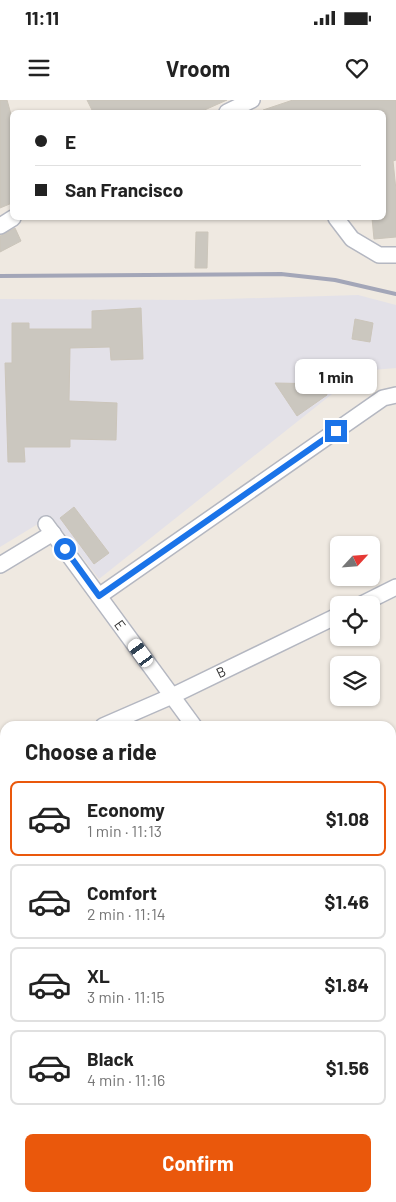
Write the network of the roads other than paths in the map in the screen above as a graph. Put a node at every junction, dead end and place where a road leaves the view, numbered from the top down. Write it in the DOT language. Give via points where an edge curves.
graph roads {
  1 [pos="252,100"];
  2 [pos="231,110"];
  3 [pos="338,220"];
  4 [pos="396,254"];
  5 [pos="396,395"];
  6 [pos="0,565"];
  7 [pos="396,587"];
  8 [pos="99,596"];
  9 [pos="378,596"];
  10 [pos="330,619"];
  11 [pos="172,696"];
  12 [pos="114,721"];
  13 [pos="190,721"];
  1 -- 2 [label="street"];
  3 -- 4 [label="street" via="352,239 379,255"];
  5 -- 8 [label="street" via="383,398"];
  6 -- 8 [label="street, E" via="50,528"];
  7 -- 9 [label="street"];
  8 -- 11 [label="street, E"];
  10 -- 11 [label="street, B"];
  11 -- 12 [label="street, B"];
  11 -- 13 [label="street, E"];
}
